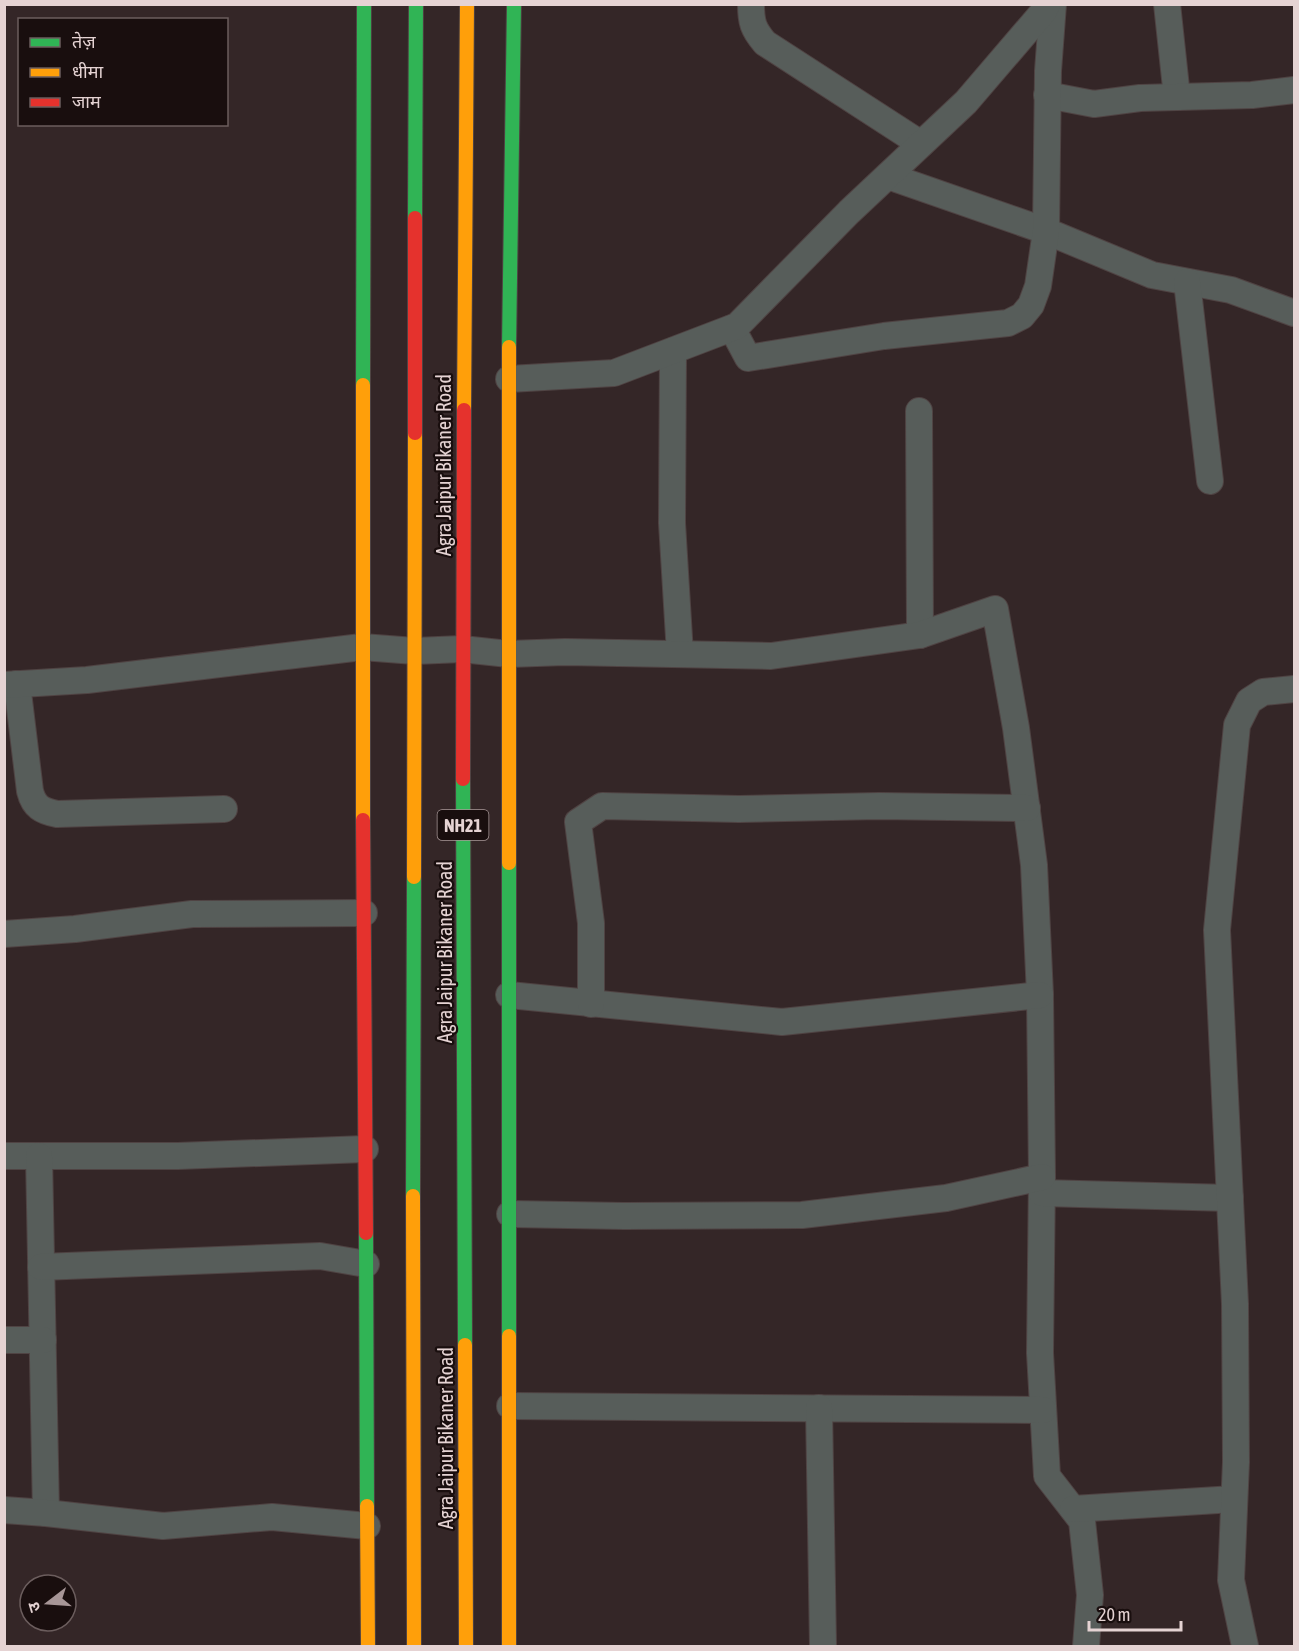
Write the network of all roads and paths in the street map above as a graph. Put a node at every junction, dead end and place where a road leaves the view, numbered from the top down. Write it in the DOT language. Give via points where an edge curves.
graph roads {
  1 [pos="364,4"];
  2 [pos="416,4"];
  3 [pos="466,4"];
  4 [pos="514,4"];
  5 [pos="751,4"];
  6 [pos="1047,4"];
  7 [pos="1053,4"];
  8 [pos="1167,4"];
  9 [pos="1294,90"];
  10 [pos="1047,95"];
  11 [pos="1177,97"];
  12 [pos="921,144"];
  13 [pos="888,176"];
  14 [pos="1046,231"];
  15 [pos="1187,282"];
  16 [pos="1294,313"];
  17 [pos="732,328"];
  18 [pos="673,351"];
  19 [pos="509,379"];
  20 [pos="920,411"];
  21 [pos="1210,481"];
  22 [pos="920,635"];
  23 [pos="362,647"];
  24 [pos="462,649"];
  25 [pos="415,651"];
  26 [pos="509,654"];
  27 [pos="680,654"];
  28 [pos="11,685"];
  29 [pos="1294,689"];
  30 [pos="1027,808"];
  31 [pos="224,809"];
  32 [pos="364,913"];
  33 [pos="4,934"];
  34 [pos="509,995"];
  35 [pos="1040,995"];
  36 [pos="591,1004"];
  37 [pos="365,1149"];
  38 [pos="4,1156"];
  39 [pos="39,1156"];
  40 [pos="1042,1185"];
  41 [pos="1230,1198"];
  42 [pos="510,1214"];
  43 [pos="366,1264"];
  44 [pos="41,1267"];
  45 [pos="4,1340"];
  46 [pos="43,1340"];
  47 [pos="510,1406"];
  48 [pos="819,1408"];
  49 [pos="1043,1410"];
  50 [pos="1234,1499"];
  51 [pos="1073,1509"];
  52 [pos="4,1510"];
  53 [pos="46,1513"];
  54 [pos="367,1526"];
  55 [pos="368,1647"];
  56 [pos="414,1647"];
  57 [pos="466,1647"];
  58 [pos="509,1647"];
  59 [pos="823,1647"];
  60 [pos="1086,1647"];
  61 [pos="1245,1647"];
  1 -- 23 [label="main road"];
  2 -- 25 [label="main road, Agra Jaipur Bikaner Road / NH21"];
  3 -- 24 [label="main road, Agra Jaipur Bikaner Road / NH21"];
  4 -- 19 [label="main road"];
  5 -- 12 [label="street" via="755,32 765,43"];
  6 -- 12 [label="street" via="966,102"];
  7 -- 10 [label="street"];
  8 -- 11 [label="street"];
  9 -- 11 [label="street"];
  10 -- 11 [label="street" via="1094,104"];
  10 -- 14 [label="street"];
  12 -- 13 [label="street"];
  13 -- 14 [label="street"];
  13 -- 17 [label="street"];
  14 -- 15 [label="street" via="1152,275"];
  14 -- 17 [label="street" via="1032,305 1008,323 884,336 748,358"];
  15 -- 16 [label="street" via="1231,290"];
  15 -- 21 [label="street"];
  17 -- 18 [label="street"];
  18 -- 19 [label="street" via="614,373"];
  18 -- 27 [label="street" via="672,523"];
  19 -- 26 [label="main road"];
  20 -- 22 [label="street"];
  22 -- 27 [label="street" via="771,656"];
  22 -- 30 [label="street" via="995,609"];
  23 -- 25 [label="street"];
  23 -- 28 [label="street" via="87,680"];
  23 -- 32 [label="main road"];
  24 -- 25 [label="street"];
  24 -- 26 [label="street"];
  24 -- 57 [label="main road, Agra Jaipur Bikaner Road / NH21"];
  25 -- 56 [label="main road, Agra Jaipur Bikaner Road / NH21"];
  26 -- 27 [label="street"];
  26 -- 34 [label="main road"];
  28 -- 31 [label="street" via="30,791 38,808 57,814"];
  29 -- 41 [label="street" via="1263,692 1249,701 1237,725 1217,930"];
  30 -- 35 [label="street" via="1034,865"];
  30 -- 36 [label="street" via="602,806 578,822 591,923"];
  32 -- 33 [label="street" via="192,914"];
  32 -- 37 [label="main road"];
  34 -- 36 [label="street"];
  34 -- 42 [label="main road"];
  35 -- 36 [label="street" via="782,1022"];
  35 -- 40 [label="street"];
  37 -- 39 [label="street"];
  37 -- 43 [label="main road"];
  38 -- 39 [label="street"];
  39 -- 44 [label="street"];
  40 -- 41 [label="street"];
  40 -- 42 [label="street" via="802,1215"];
  40 -- 49 [label="street"];
  41 -- 50 [label="street" via="1235,1304"];
  42 -- 47 [label="main road"];
  43 -- 44 [label="street" via="320,1256"];
  43 -- 54 [label="main road"];
  44 -- 46 [label="street"];
  45 -- 46 [label="street"];
  46 -- 53 [label="street"];
  47 -- 48 [label="street"];
  47 -- 58 [label="main road"];
  48 -- 49 [label="street"];
  48 -- 59 [label="street"];
  49 -- 51 [label="street" via="1047,1476"];
  50 -- 51 [label="street"];
  50 -- 61 [label="street" via="1231,1580"];
  51 -- 60 [label="street" via="1082,1521 1090,1595"];
  52 -- 53 [label="street"];
  53 -- 54 [label="street" via="163,1526 272,1518"];
  54 -- 55 [label="main road"];
}
